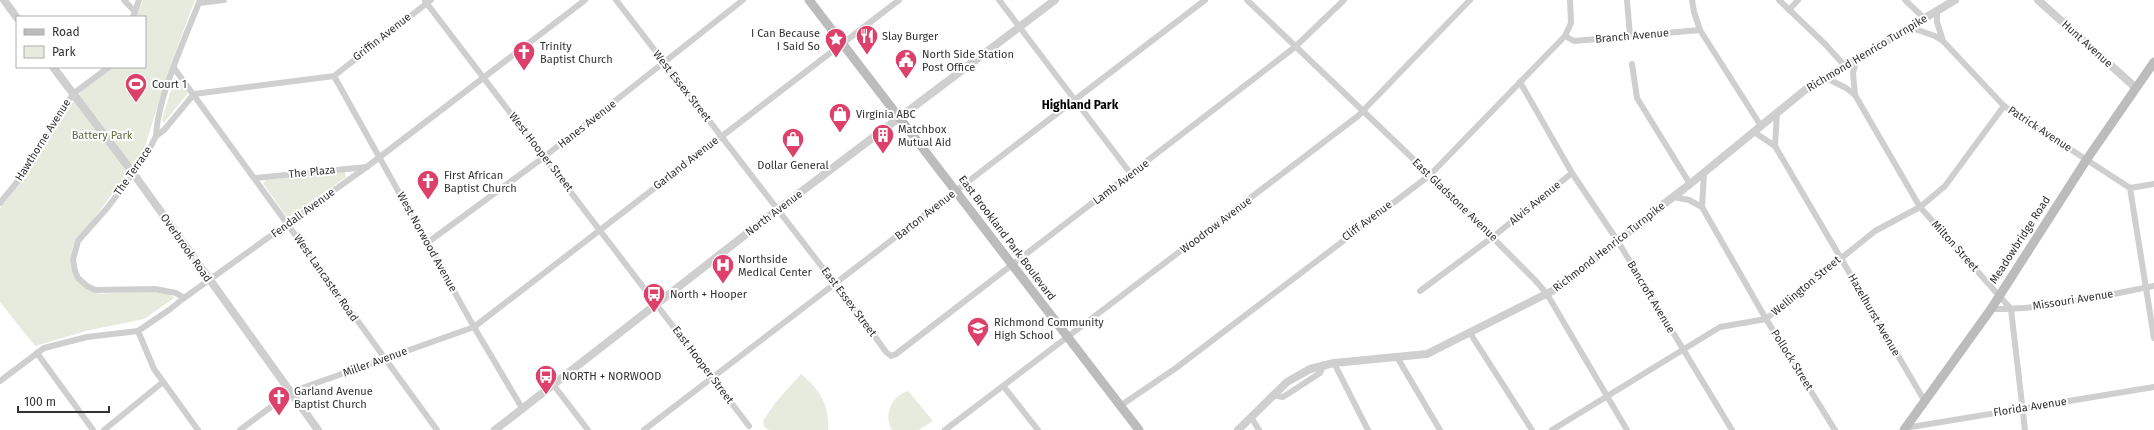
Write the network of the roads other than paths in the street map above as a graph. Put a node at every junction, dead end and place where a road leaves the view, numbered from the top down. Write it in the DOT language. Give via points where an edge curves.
graph roads {
  1 [pos="4,0"];
  2 [pos="124,0"];
  3 [pos="140,0"];
  4 [pos="224,0"];
  5 [pos="585,0"];
  6 [pos="616,0"];
  7 [pos="743,0"];
  8 [pos="809,0"];
  9 [pos="899,0"];
  10 [pos="999,0"];
  11 [pos="1055,0"];
  12 [pos="1205,0"];
  13 [pos="1246,0"];
  14 [pos="1344,0"];
  15 [pos="1470,0"];
  16 [pos="1570,0"];
  17 [pos="1627,0"];
  18 [pos="1692,0"];
  19 [pos="1779,0"];
  20 [pos="1798,0"];
  21 [pos="1905,0"];
  22 [pos="1955,0"];
  23 [pos="2038,0"];
  24 [pos="199,1"];
  25 [pos="427,1"];
  26 [pos="1789,10"];
  27 [pos="1937,11"];
  28 [pos="134,15"];
  29 [pos="16,17"];
  30 [pos="1924,18"];
  31 [pos="1020,27"];
  32 [pos="1909,27"];
  33 [pos="1700,30"];
  34 [pos="1565,36"];
  35 [pos="1630,36"];
  36 [pos="1943,41"];
  37 [pos="842,43"];
  38 [pos="1295,47"];
  39 [pos="1856,60"];
  40 [pos="2154,62"];
  41 [pos="664,63"];
  42 [pos="1632,64"];
  43 [pos="1845,66"];
  44 [pos="54,68"];
  45 [pos="108,68"];
  46 [pos="174,68"];
  47 [pos="334,76"];
  48 [pos="484,78"];
  49 [pos="1826,78"];
  50 [pos="1520,82"];
  51 [pos="2136,88"];
  52 [pos="73,94"];
  53 [pos="194,94"];
  54 [pos="1855,95"];
  55 [pos="1076,100"];
  56 [pos="2004,106"];
  57 [pos="1363,112"];
  58 [pos="1777,113"];
  59 [pos="900,118"];
  60 [pos="1761,126"];
  61 [pos="1754,132"];
  62 [pos="156,136"];
  63 [pos="720,136"];
  64 [pos="1776,146"];
  65 [pos="544,157"];
  66 [pos="380,158"];
  67 [pos="2087,159"];
  68 [pos="368,166"];
  69 [pos="133,173"];
  70 [pos="1572,173"];
  71 [pos="1704,173"];
  72 [pos="1132,174"];
  73 [pos="1430,175"];
  74 [pos="255,178"];
  75 [pos="1690,184"];
  76 [pos="2154,184"];
  77 [pos="2130,188"];
  78 [pos="956,191"];
  79 [pos="1674,197"];
  80 [pos="1,201"];
  81 [pos="1702,207"];
  82 [pos="1920,207"];
  83 [pos="778,210"];
  84 [pos="288,224"];
  85 [pos="600,230"];
  86 [pos="1494,236"];
  87 [pos="1617,240"];
  88 [pos="427,243"];
  89 [pos="1841,258"];
  90 [pos="1012,265"];
  91 [pos="208,280"];
  92 [pos="835,284"];
  93 [pos="2154,286"];
  94 [pos="2145,288"];
  95 [pos="1420,291"];
  96 [pos="1547,294"];
  97 [pos="1999,295"];
  98 [pos="184,298"];
  99 [pos="658,304"];
  100 [pos="1991,309"];
  101 [pos="2011,309"];
  102 [pos="1766,319"];
  103 [pos="474,327"];
  104 [pos="138,331"];
  105 [pos="1470,333"];
  106 [pos="1068,338"];
  107 [pos="2154,338"];
  108 [pos="1682,350"];
  109 [pos="37,352"];
  110 [pos="891,356"];
  111 [pos="1397,357"];
  112 [pos="383,358"];
  113 [pos="1334,363"];
  114 [pos="713,377"];
  115 [pos="0,381"];
  116 [pos="163,382"];
  117 [pos="552,384"];
  118 [pos="1004,386"];
  119 [pos="2154,387"];
  120 [pos="291,392"];
  121 [pos="1606,396"];
  122 [pos="1924,400"];
  123 [pos="1120,406"];
  124 [pos="522,408"];
  125 [pos="2021,408"];
  126 [pos="1251,417"];
  127 [pos="750,426"];
  128 [pos="1905,429"];
  129 [pos="93,430"];
  130 [pos="104,430"];
  131 [pos="198,430"];
  132 [pos="240,430"];
  133 [pos="318,430"];
  134 [pos="437,430"];
  135 [pos="495,430"];
  136 [pos="588,430"];
  137 [pos="644,430"];
  138 [pos="946,430"];
  139 [pos="1038,430"];
  140 [pos="1139,430"];
  141 [pos="1238,430"];
  142 [pos="1259,430"];
  143 [pos="1368,430"];
  144 [pos="1440,430"];
  145 [pos="1532,430"];
  146 [pos="1552,430"];
  147 [pos="1627,430"];
  148 [pos="1732,430"];
  149 [pos="1835,430"];
  150 [pos="2024,430"];
  1 -- 29 [label="street"];
  2 -- 28 [label="street"];
  3 -- 28 [label="street"];
  4 -- 24 [label="street"];
  5 -- 48 [label="street, Fendall Avenue"];
  6 -- 41 [label="street, West Essex Street"];
  7 -- 41 [label="street, Hanes Avenue"];
  8 -- 37 [label="main road, East Brookland Park Boulevard"];
  9 -- 37 [label="street, Garland Avenue"];
  10 -- 31 [label="street"];
  11 -- 31 [label="street, North Avenue"];
  12 -- 55 [label="street, Barton Avenue"];
  13 -- 38 [label="street, East Gladstone Avenue"];
  14 -- 38 [label="street, Lamb Avenue"];
  15 -- 57 [label="street, Woodrow Avenue"];
  16 -- 34 [label="street, Cliff Avenue" via="1571,24"];
  17 -- 35 [label="street"];
  18 -- 33 [label="street"];
  19 -- 26 [label="street"];
  20 -- 26 [label="street"];
  21 -- 30 [label="street"];
  22 -- 27 [label="street, Richmond Henrico Turnpike"];
  23 -- 51 [label="street, Hunt Avenue"];
  24 -- 46 [label="street"];
  25 -- 47 [label="street, Griffin Avenue"];
  25 -- 48 [label="street, West Hooper Street"];
  26 -- 43 [label="street"];
  27 -- 30 [label="street, Richmond Henrico Turnpike"];
  27 -- 36 [label="street, Patrick Avenue" via="1937,22"];
  30 -- 32 [label="street, Richmond Henrico Turnpike"];
  31 -- 55 [label="street"];
  31 -- 59 [label="street, North Avenue"];
  32 -- 36 [label="street, Patrick Avenue"];
  32 -- 39 [label="street, Richmond Henrico Turnpike"];
  33 -- 35 [label="street, Branch Avenue"];
  33 -- 60 [label="street"];
  34 -- 35 [label="street, Branch Avenue" via="1574,41"];
  34 -- 50 [label="street, Cliff Avenue"];
  36 -- 56 [label="street, Patrick Avenue"];
  37 -- 59 [label="main road, East Brookland Park Boulevard"];
  37 -- 63 [label="street, Garland Avenue"];
  38 -- 57 [label="street, East Gladstone Avenue"];
  38 -- 72 [label="street, Lamb Avenue"];
  39 -- 43 [label="street, Richmond Henrico Turnpike"];
  39 -- 54 [label="street, Milton Street" via="1853,73"];
  40 -- 51 [label="main road, Meadowbridge Road"];
  41 -- 63 [label="street, West Essex Street"];
  41 -- 65 [label="street, Hanes Avenue"];
  42 -- 75 [label="street" via="1637,98"];
  43 -- 49 [label="street, Richmond Henrico Turnpike"];
  44 -- 52 [label="street, Overbrook Road"];
  45 -- 52 [label="street, Hawthorne Avenue"];
  46 -- 53 [label="street, West Lancaster Road"];
  46 -- 62 [label="street" via="157,122"];
  47 -- 53 [label="street"];
  47 -- 66 [label="street, West Norwood Avenue"];
  48 -- 65 [label="street, West Hooper Street"];
  48 -- 66 [label="street, Fendall Avenue"];
  49 -- 54 [label="street, Milton Street"];
  49 -- 58 [label="street, Richmond Henrico Turnpike" via="1805,90"];
  50 -- 70 [label="street, Bancroft Avenue"];
  50 -- 73 [label="street, Cliff Avenue"];
  51 -- 67 [label="main road, Meadowbridge Road"];
  52 -- 69 [label="street, Overbrook Road"];
  52 -- 80 [label="street, Hawthorne Avenue" via="26,171"];
  53 -- 62 [label="street, The Terrace" via="168,126"];
  53 -- 74 [label="street, West Lancaster Road"];
  54 -- 82 [label="street, Milton Street"];
  55 -- 72 [label="street"];
  55 -- 78 [label="street, Barton Avenue"];
  56 -- 67 [label="street, Patrick Avenue"];
  56 -- 82 [label="street, Wellington Street" via="1945,186"];
  57 -- 73 [label="street, East Gladstone Avenue"];
  57 -- 106 [label="street, Woodrow Avenue"];
  58 -- 60 [label="street, Richmond Henrico Turnpike"];
  58 -- 64 [label="street"];
  59 -- 78 [label="main road, East Brookland Park Boulevard"];
  59 -- 83 [label="street, North Avenue"];
  60 -- 61 [label="street, Richmond Henrico Turnpike"];
  61 -- 64 [label="street, Hazelhurst Avenue"];
  61 -- 71 [label="street, Richmond Henrico Turnpike"];
  62 -- 69 [label="street, The Terrace" via="146,156"];
  63 -- 83 [label="street, West Essex Street"];
  63 -- 85 [label="street, Garland Avenue"];
  64 -- 89 [label="street, Hazelhurst Avenue"];
  65 -- 85 [label="street, West Hooper Street"];
  65 -- 88 [label="street, Hanes Avenue"];
  66 -- 68 [label="street, Fendall Avenue"];
  66 -- 88 [label="street, West Norwood Avenue"];
  67 -- 77 [label="street, Patrick Avenue"];
  67 -- 97 [label="main road, Meadowbridge Road"];
  68 -- 74 [label="street, The Plaza"];
  68 -- 84 [label="street, Fendall Avenue"];
  69 -- 91 [label="street, Overbrook Road"];
  69 -- 98 [label="street, The Terrace" via="78,241 73,254 75,271 82,282 95,290 155,289 176,293"];
  70 -- 86 [label="street, Alvis Avenue"];
  70 -- 87 [label="street, Bancroft Avenue"];
  71 -- 75 [label="street, Richmond Henrico Turnpike"];
  71 -- 81 [label="street"];
  72 -- 90 [label="street, Lamb Avenue"];
  73 -- 86 [label="street, East Gladstone Avenue"];
  73 -- 123 [label="street, Cliff Avenue" via="1176,368"];
  74 -- 84 [label="street, West Lancaster Road"];
  75 -- 79 [label="street, Richmond Henrico Turnpike"];
  76 -- 77 [label="street"];
  77 -- 94 [label="street" via="2140,239"];
  78 -- 90 [label="main road, East Brookland Park Boulevard"];
  78 -- 92 [label="street, Barton Avenue"];
  79 -- 81 [label="street" via="1690,200"];
  79 -- 87 [label="street, Richmond Henrico Turnpike"];
  81 -- 102 [label="street, Pollock Street"];
  82 -- 89 [label="street, Wellington Street" via="1875,231"];
  82 -- 97 [label="street, Milton Street"];
  83 -- 92 [label="street, East Essex Street"];
  83 -- 99 [label="street, North Avenue"];
  84 -- 91 [label="street, Fendall Avenue"];
  84 -- 112 [label="street, West Lancaster Road"];
  85 -- 99 [label="street, West Hooper Street"];
  85 -- 103 [label="street, Garland Avenue"];
  86 -- 95 [label="street, Alvis Avenue"];
  86 -- 96 [label="street, East Gladstone Avenue"];
  87 -- 96 [label="street, Richmond Henrico Turnpike" via="1564,284"];
  87 -- 108 [label="street, Bancroft Avenue"];
  88 -- 103 [label="street, West Norwood Avenue"];
  89 -- 102 [label="street, Wellington Street"];
  89 -- 122 [label="street, Hazelhurst Avenue"];
  90 -- 106 [label="main road, East Brookland Park Boulevard"];
  90 -- 110 [label="street, Lamb Avenue"];
  91 -- 98 [label="street, Fendall Avenue"];
  91 -- 120 [label="street, Overbrook Road"];
  92 -- 110 [label="street, East Essex Street"];
  92 -- 114 [label="street, Barton Avenue"];
  93 -- 94 [label="street, Missouri Avenue"];
  94 -- 101 [label="street, Missouri Avenue"];
  94 -- 107 [label="street"];
  96 -- 105 [label="street, Richmond Henrico Turnpike"];
  96 -- 121 [label="street, East Gladstone Avenue"];
  97 -- 100 [label="main road, Meadowbridge Road"];
  97 -- 101 [label="street, Milton Street"];
  98 -- 104 [label="street, Fendall Avenue"];
  99 -- 114 [label="street, East Hooper Street"];
  99 -- 117 [label="street, North Avenue"];
  100 -- 101 [label="street, Missouri Avenue"];
  100 -- 122 [label="main road, Meadowbridge Road"];
  101 -- 125 [label="street"];
  102 -- 108 [label="street, Wellington Street" via="1720,327"];
  102 -- 149 [label="street, Pollock Street"];
  103 -- 112 [label="street, Miller Avenue"];
  103 -- 124 [label="street, West Norwood Avenue"];
  104 -- 109 [label="street, Fendall Avenue" via="87,337"];
  104 -- 116 [label="street" via="154,369"];
  105 -- 111 [label="street, Richmond Henrico Turnpike" via="1431,353"];
  105 -- 145 [label="street"];
  106 -- 118 [label="street, Woodrow Avenue"];
  106 -- 123 [label="main road, East Brookland Park Boulevard"];
  108 -- 121 [label="street, Wellington Street"];
  108 -- 148 [label="street, Bancroft Avenue"];
  109 -- 115 [label="street, Fendall Avenue"];
  109 -- 129 [label="street"];
  111 -- 113 [label="street, Richmond Henrico Turnpike"];
  111 -- 144 [label="street"];
  112 -- 120 [label="street, Miller Avenue"];
  112 -- 134 [label="street, West Lancaster Road"];
  113 -- 126 [label="street, Richmond Henrico Turnpike" via="1324,364 1296,376"];
  113 -- 143 [label="street"];
  114 -- 127 [label="street, East Hooper Street"];
  114 -- 137 [label="street, Barton Avenue"];
  116 -- 130 [label="street"];
  116 -- 131 [label="street"];
  117 -- 124 [label="street, North Avenue"];
  117 -- 136 [label="street"];
  118 -- 138 [label="street, Woodrow Avenue"];
  118 -- 139 [label="street"];
  119 -- 125 [label="street, Florida Avenue"];
  120 -- 132 [label="street, Miller Avenue"];
  120 -- 133 [label="street, Overbrook Road"];
  121 -- 146 [label="street, Wellington Street"];
  121 -- 147 [label="street, East Gladstone Avenue"];
  122 -- 128 [label="main road, Meadowbridge Road"];
  123 -- 140 [label="main road, East Brookland Park Boulevard"];
  124 -- 135 [label="street, North Avenue"];
  125 -- 128 [label="street, Florida Avenue"];
  125 -- 150 [label="street"];
  126 -- 141 [label="street, Richmond Henrico Turnpike"];
  126 -- 142 [label="street"];
}
